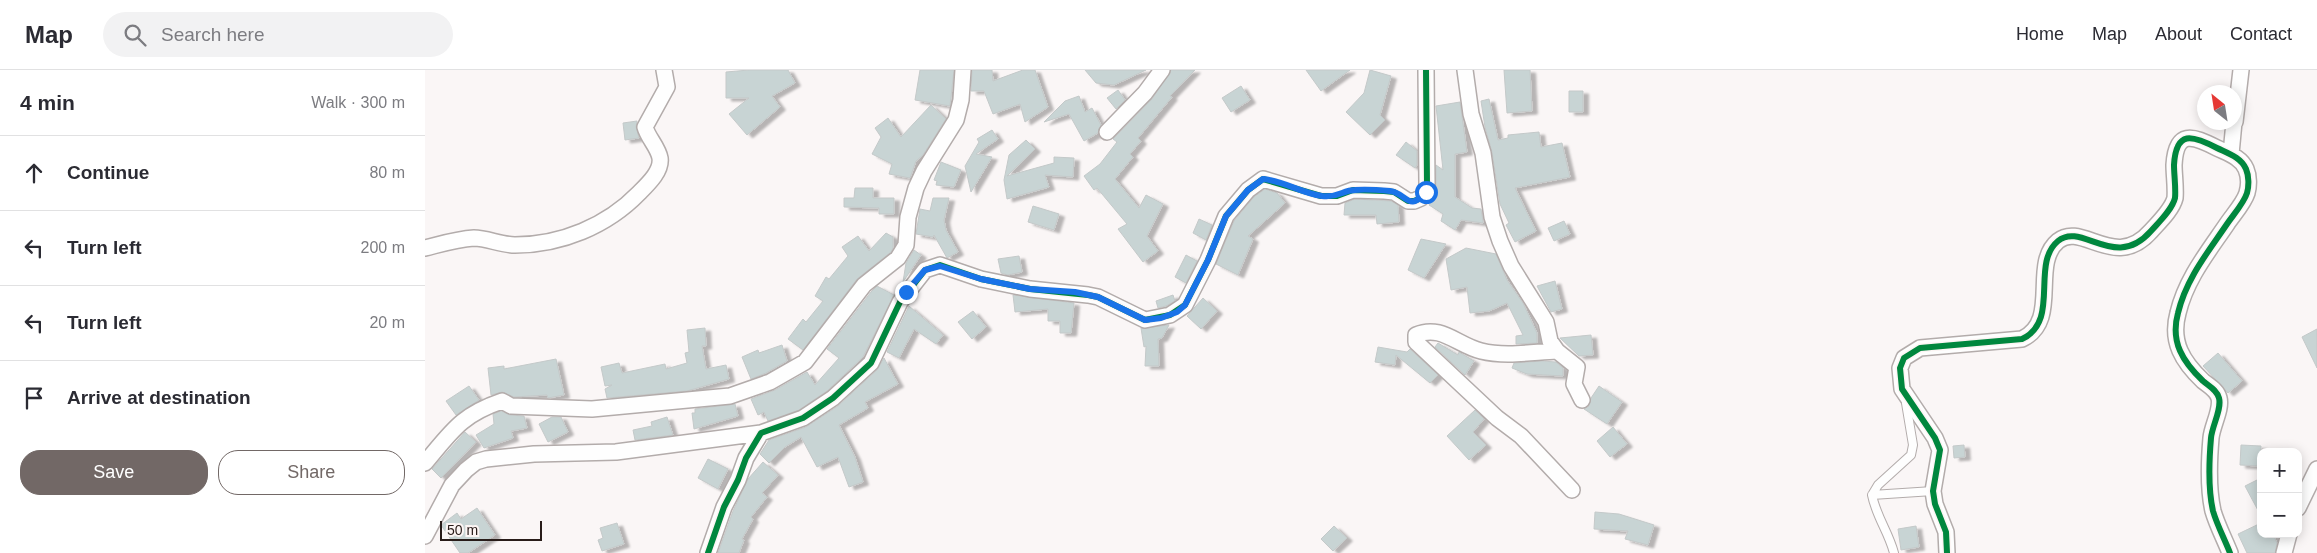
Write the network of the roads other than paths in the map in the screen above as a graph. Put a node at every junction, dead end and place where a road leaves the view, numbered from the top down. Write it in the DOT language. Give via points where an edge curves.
graph roads {
  1 [pos="664,70"];
  2 [pos="963,70"];
  3 [pos="1161,70"];
  4 [pos="1426,70"];
  5 [pos="1465,70"];
  6 [pos="2241,70"];
  7 [pos="2239,85"];
  8 [pos="2234,130"];
  9 [pos="1107,132"];
  10 [pos="2231,154"];
  11 [pos="425,248"];
  12 [pos="1557,352"];
  13 [pos="1902,389"];
  14 [pos="1582,400"];
  15 [pos="761,433"];
  16 [pos="425,463"];
  17 [pos="2317,470"];
  18 [pos="1572,490"];
  19 [pos="1933,491"];
  20 [pos="1872,495"];
  21 [pos="2302,500"];
  22 [pos="425,536"];
  23 [pos="2288,538"];
  24 [pos="708,553"];
  25 [pos="1894,553"];
  26 [pos="1947,553"];
  27 [pos="2230,553"];
  28 [pos="2284,553"];
  1 -- 11 [label="street" via="667,87 645,127 660,157 659,166 645,188 613,216 553,242 514,245 477,238"];
  2 -- 16 [label="street" via="956,120 916,188 908,217 906,245 898,258 864,285 805,362 770,382 730,396 593,409 511,406 502,402 478,410 457,426"];
  3 -- 9 [label="street" via="1145,93"];
  4 -- 15 [label="street" via="1427,184 1426,192 1414,202 1407,202 1394,192 1384,191 1353,190 1337,196 1321,196 1263,179 1248,190 1226,216 1185,305 1177,312 1152,320 1145,320 1098,297 1030,289 981,279 949,267 932,266 918,275 903,297 871,363 833,398 803,418"];
  5 -- 12 [label="street" via="1471,114 1483,153 1492,217 1511,266 1545,322"];
  6 -- 7 [label="street"];
  8 -- 10 [label="street"];
  10 -- 13 [label="street" via="2202,139 2183,139 2175,154 2175,198 2143,240 2122,249 2070,236 2062,238 2050,251 2040,321 2030,335 2023,339 1921,348 1904,358 1900,368"];
  10 -- 27 [label="street" via="2245,167 2249,178 2247,195 2196,269 2177,313 2175,333 2178,349 2187,365 2217,393 2220,402 2212,430 2209,460 2213,511"];
  12 -- 14 [label="street" via="1577,367 1574,384"];
  12 -- 18 [label="street" via="1494,354 1464,346 1439,332 1427,330 1417,335 1416,342 1497,418 1521,436"];
  13 -- 19 [label="street" via="1941,450"];
  13 -- 20 [label="lane" via="1913,445 1911,455 1886,477"];
  15 -- 22 [label="street" via="616,452 518,455 476,462 452,485"];
  15 -- 24 [label="street" via="724,507"];
  17 -- 21 [label="street"];
  19 -- 20 [label="lane"];
  19 -- 26 [label="street" via="1945,532"];
  20 -- 25 [label="lane"];
  23 -- 28 [label="street"];
}
